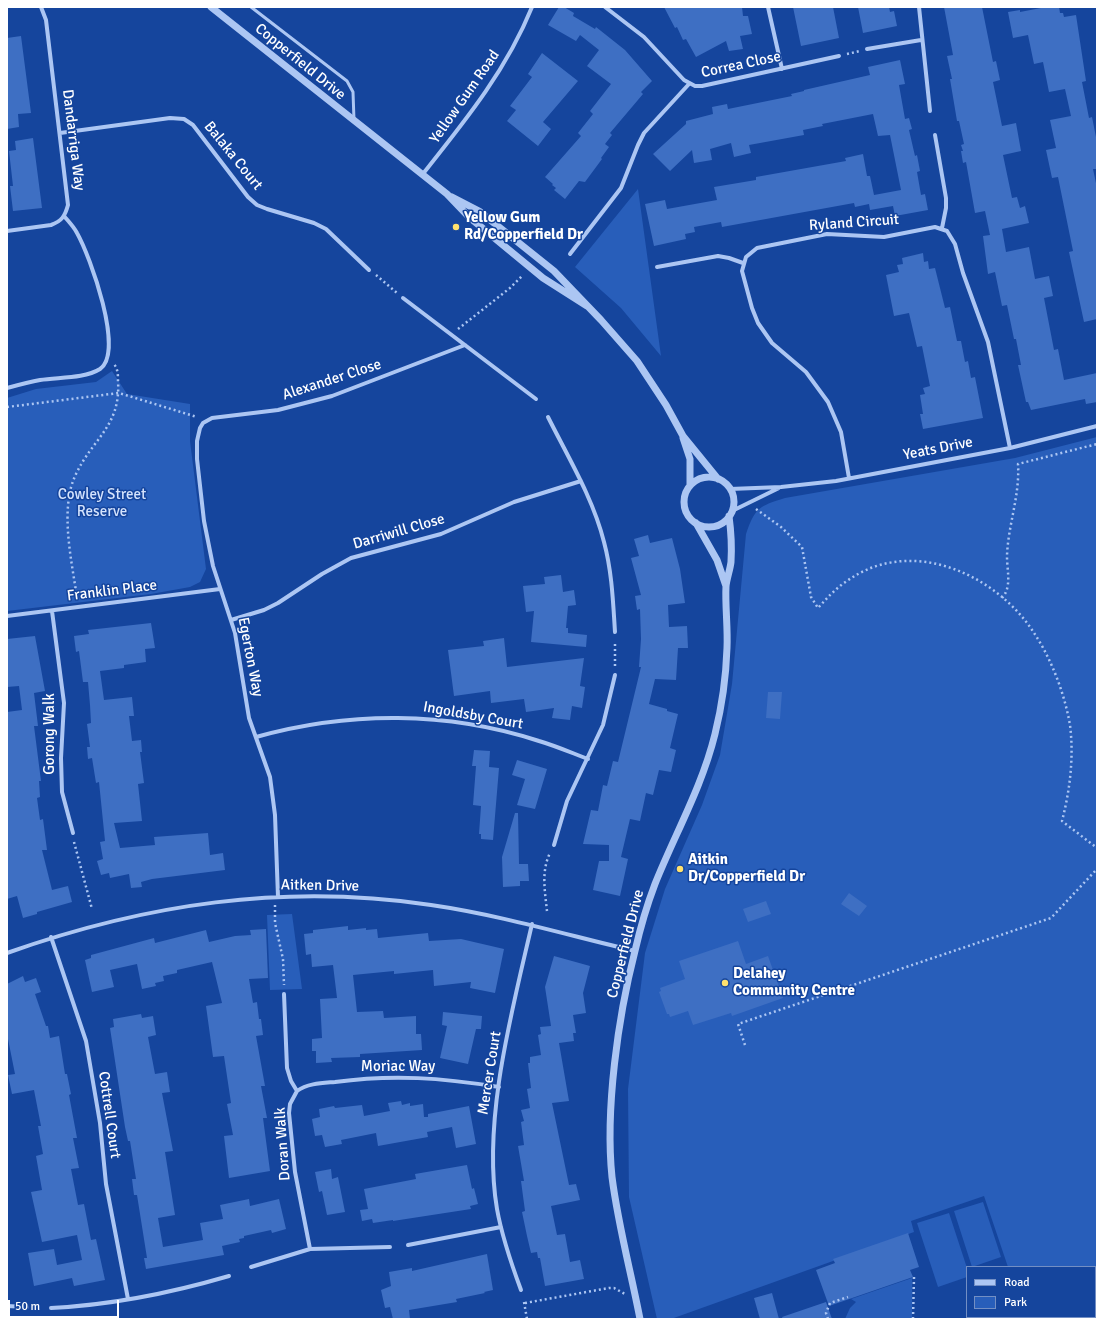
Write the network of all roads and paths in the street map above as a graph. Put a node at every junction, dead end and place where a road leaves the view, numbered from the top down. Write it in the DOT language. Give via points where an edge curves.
graph roads {
  1 [pos="41,7"];
  2 [pos="211,7"];
  3 [pos="251,7"];
  4 [pos="532,7"];
  5 [pos="605,7"];
  6 [pos="768,7"];
  7 [pos="918,7"];
  8 [pos="921,40"];
  9 [pos="867,49"];
  10 [pos="839,56"];
  11 [pos="782,69"];
  12 [pos="689,84"];
  13 [pos="930,111"];
  14 [pos="354,122"];
  15 [pos="60,133"];
  16 [pos="934,135"];
  17 [pos="422,176"];
  18 [pos="447,194"];
  19 [pos="64,216"];
  20 [pos="942,228"];
  21 [pos="7,231"];
  22 [pos="570,254"];
  23 [pos="744,263"];
  24 [pos="657,267"];
  25 [pos="369,270"];
  26 [pos="522,276"];
  27 [pos="403,298"];
  28 [pos="588,306"];
  29 [pos="451,335"];
  30 [pos="465,345"];
  31 [pos="107,359"];
  32 [pos="7,388"];
  33 [pos="119,393"];
  34 [pos="536,399"];
  35 [pos="7,407"];
  36 [pos="548,417"];
  37 [pos="203,423"];
  38 [pos="1097,426"];
  39 [pos="683,436"];
  40 [pos="1097,444"];
  41 [pos="1010,448"];
  42 [pos="850,478"];
  43 [pos="718,479"];
  44 [pos="581,481"];
  45 [pos="690,485"];
  46 [pos="781,487"];
  47 [pos="730,490"];
  48 [pos="754,499"];
  49 [pos="730,514"];
  50 [pos="696,523"];
  51 [pos="726,586"];
  52 [pos="220,589"];
  53 [pos="1002,598"];
  54 [pos="78,607"];
  55 [pos="52,611"];
  56 [pos="7,616"];
  57 [pos="231,620"];
  58 [pos="616,632"];
  59 [pos="615,675"];
  60 [pos="256,737"];
  61 [pos="588,759"];
  62 [pos="73,833"];
  63 [pos="554,845"];
  64 [pos="1097,848"];
  65 [pos="1097,869"];
  66 [pos="278,897"];
  67 [pos="92,909"];
  68 [pos="547,911"];
  69 [pos="532,924"];
  70 [pos="51,937"];
  71 [pos="635,951"];
  72 [pos="7,953"];
  73 [pos="284,994"];
  74 [pos="745,1045"];
  75 [pos="499,1087"];
  76 [pos="297,1091"];
  77 [pos="501,1227"];
  78 [pos="408,1245"];
  79 [pos="390,1247"];
  80 [pos="310,1249"];
  81 [pos="250,1267"];
  82 [pos="229,1276"];
  83 [pos="914,1276"];
  84 [pos="521,1290"];
  85 [pos="635,1293"];
  86 [pos="848,1297"];
  87 [pos="128,1300"];
  88 [pos="525,1303"];
  89 [pos="7,1306"];
  90 [pos="27,1307"];
  91 [pos="51,1308"];
  92 [pos="527,1319"];
  93 [pos="640,1319"];
  94 [pos="828,1319"];
  95 [pos="913,1319"];
  1 -- 15 [label="street, Dandarriga Way" via="46,20"];
  2 -- 14 [label="street, Copperfield Drive"];
  3 -- 14 [label="lane, Copperfield Drive" via="347,81 353,92"];
  4 -- 17 [label="street, Yellow Gum Road" via="522,31 492,84"];
  5 -- 12 [label="street, Correa Close" via="644,37"];
  6 -- 11 [label="street"];
  7 -- 8 [label="street"];
  8 -- 9 [label="street"];
  8 -- 13 [label="street"];
  9 -- 10 [label="path"];
  10 -- 11 [label="street, Correa Close"];
  11 -- 12 [label="street, Correa Close" via="702,86"];
  12 -- 22 [label="street" via="644,133 621,188"];
  14 -- 17 [label="street, Copperfield Drive"];
  15 -- 19 [label="street, Dandarriga Way" via="69,197"];
  15 -- 25 [label="street, Balaka Court" via="170,118 184,119 193,125 248,197 257,205 326,229"];
  16 -- 20 [label="street" via="946,198"];
  17 -- 18 [label="street, Copperfield Drive"];
  18 -- 28 [label="street, Copperfield Drive" via="469,217 543,278"];
  18 -- 28 [label="street, Copperfield Drive" via="479,211 554,271"];
  19 -- 21 [label="street" via="51,225"];
  19 -- 31 [label="street" via="78,235 100,290 110,348"];
  20 -- 23 [label="street, Ryland Circuit" via="927,228 884,237 827,234 757,248"];
  20 -- 41 [label="street" via="952,237 955,244 988,342"];
  23 -- 24 [label="street" via="718,256"];
  23 -- 42 [label="street" via="743,279 758,324 772,343 817,385 836,417"];
  25 -- 27 [label="path"];
  26 -- 29 [label="path"];
  27 -- 29 [label="street"];
  28 -- 39 [label="street, Copperfield Drive" via="637,361"];
  29 -- 30 [label="street"];
  30 -- 34 [label="street"];
  30 -- 37 [label="street, Alexander Close" via="332,396 278,410 221,416"];
  31 -- 32 [label="street" via="100,368 88,374 40,380"];
  31 -- 33 [label="path" via="116,365"];
  33 -- 35 [label="path"];
  33 -- 37 [label="path" via="195,415"];
  33 -- 54 [label="path" via="114,416 75,475 69,497 68,529"];
  36 -- 44 [label="street"];
  37 -- 52 [label="street, Egerton Way" via="197,440 200,494 208,544"];
  38 -- 41 [label="street, Yeats Drive"];
  39 -- 43 [label="street, Copperfield Drive"];
  39 -- 45 [label="street, Copperfield Drive" via="690,459"];
  40 -- 53 [label="path" via="1018,464 1018,487 1007,556 1008,588"];
  41 -- 42 [label="street, Yeats Drive"];
  42 -- 46 [label="street, Yeats Drive"];
  43 -- 45 [label="street" via="703,478"];
  43 -- 47 [label="street"];
  44 -- 57 [label="street, Darriwill Close" via="514,502 434,536 351,558 278,603"];
  44 -- 58 [label="street" via="604,540 612,576"];
  45 -- 50 [label="street" via="684,498 684,505 690,518"];
  46 -- 47 [label="street, Yeats Drive"];
  46 -- 48 [label="street, Yeats Drive"];
  47 -- 49 [label="street" via="733,496"];
  48 -- 49 [label="street, Yeats Drive"];
  48 -- 53 [label="path" via="754,508 781,527 802,547 811,597 818,608 834,591 858,574 886,564 914,560 949,567 968,574"];
  49 -- 50 [label="street" via="717,525 710,527"];
  49 -- 51 [label="street, Copperfield Drive" via="731,548"];
  50 -- 51 [label="street, Copperfield Drive" via="717,560"];
  51 -- 71 [label="street, Copperfield Drive" via="727,649 715,734 694,796 654,885"];
  52 -- 54 [label="street, Franklin Place"];
  52 -- 57 [label="street, Egerton Way"];
  53 -- 64 [label="path" via="1029,626 1042,645 1060,685 1070,725 1071,752 1071,777 1062,821"];
  54 -- 55 [label="street, Franklin Place"];
  55 -- 56 [label="street, Franklin Place"];
  55 -- 62 [label="street, Gorong Walk" via="64,703 62,792"];
  57 -- 60 [label="street, Egerton Way" via="247,707"];
  58 -- 59 [label="path"];
  59 -- 61 [label="street" via="603,725"];
  60 -- 61 [label="street, Ingoldsby Court" via="334,721 410,717 485,727 539,740"];
  60 -- 66 [label="street, Egerton Way" via="266,761 272,788"];
  61 -- 63 [label="street" via="567,801"];
  62 -- 67 [label="path"];
  63 -- 68 [label="path" via="544,871"];
  65 -- 74 [label="path" via="1051,918 738,1024"];
  66 -- 69 [label="street, Aitken Drive" via="404,901"];
  66 -- 70 [label="street, Aitken Drive" via="190,905 125,917"];
  66 -- 73 [label="path" via="275,923 283,959"];
  69 -- 71 [label="street, Aitken Drive"];
  69 -- 75 [label="street, Mercer Court"];
  70 -- 72 [label="street, Aitken Drive"];
  70 -- 87 [label="street, Cottrell Court" via="86,1041 100,1123 106,1184"];
  71 -- 85 [label="street, Copperfield Drive" via="619,1033 612,1094 610,1149 616,1199"];
  73 -- 76 [label="street, Doran Walk" via="287,1068"];
  75 -- 76 [label="street, Moriac Way" via="404,1076 328,1082 307,1086"];
  75 -- 77 [label="street, Mercer Court" via="493,1162 494,1187"];
  76 -- 80 [label="street, Doran Walk" via="290,1104 289,1113 295,1172"];
  77 -- 78 [label="street"];
  77 -- 84 [label="street, Mercer Court"];
  79 -- 80 [label="street"];
  80 -- 81 [label="street"];
  82 -- 87 [label="street"];
  83 -- 95 [label="path"];
  84 -- 88 [label="path"];
  85 -- 88 [label="path" via="624,1294 609,1288"];
  85 -- 93 [label="street, Copperfield Drive"];
  86 -- 94 [label="path" via="830,1303 826,1313"];
  87 -- 91 [label="street"];
  88 -- 92 [label="path"];
  89 -- 90 [label="street"];
}
